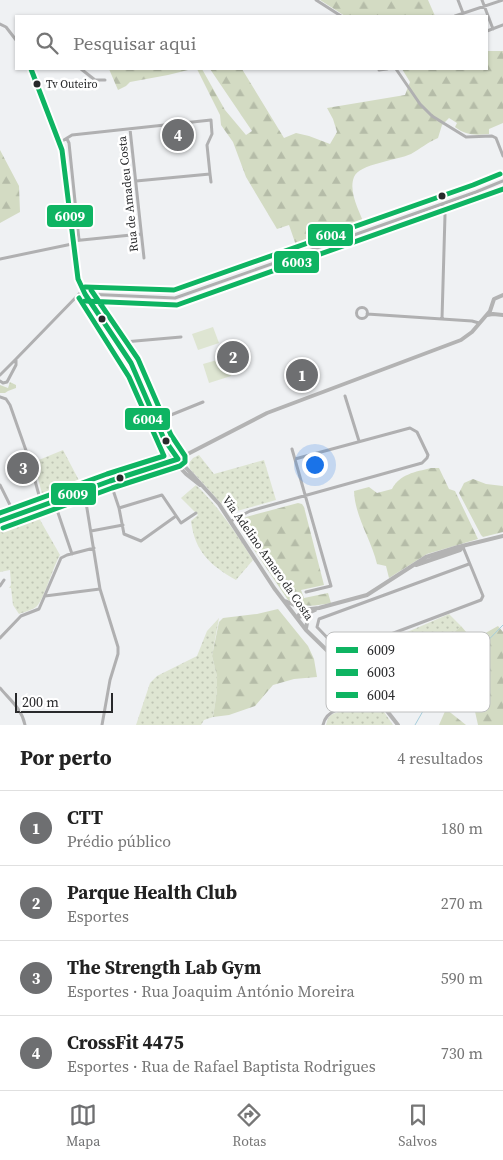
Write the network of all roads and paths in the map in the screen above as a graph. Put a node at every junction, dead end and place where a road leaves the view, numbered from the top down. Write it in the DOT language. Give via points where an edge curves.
graph roads {
  1 [pos="316,0"];
  2 [pos="458,0"];
  3 [pos="482,0"];
  4 [pos="503,0"];
  5 [pos="484,6"];
  6 [pos="463,14"];
  7 [pos="339,15"];
  8 [pos="459,15"];
  9 [pos="488,15"];
  10 [pos="488,16"];
  11 [pos="0,24"];
  12 [pos="503,25"];
  13 [pos="493,29"];
  14 [pos="488,31"];
  15 [pos="15,39"];
  16 [pos="31,70"];
  17 [pos="82,70"];
  18 [pos="397,70"];
  19 [pos="105,80"];
  20 [pos="130,128"];
  21 [pos="67,139"];
  22 [pos="59,143"];
  23 [pos="503,156"];
  24 [pos="210,174"];
  25 [pos="136,181"];
  26 [pos="503,181"];
  27 [pos="211,182"];
  28 [pos="443,204"];
  29 [pos="141,234"];
  30 [pos="79,240"];
  31 [pos="72,242"];
  32 [pos="144,258"];
  33 [pos="0,259"];
  34 [pos="503,290"];
  35 [pos="84,292"];
  36 [pos="501,295"];
  37 [pos="493,306"];
  38 [pos="367,314"];
  39 [pos="501,314"];
  40 [pos="485,316"];
  41 [pos="442,319"];
  42 [pos="479,324"];
  43 [pos="181,337"];
  44 [pos="119,345"];
  45 [pos="16,359"];
  46 [pos="0,374"];
  47 [pos="0,381"];
  48 [pos="345,396"];
  49 [pos="0,397"];
  50 [pos="203,402"];
  51 [pos="156,421"];
  52 [pos="359,442"];
  53 [pos="292,449"];
  54 [pos="186,456"];
  55 [pos="295,459"];
  56 [pos="176,460"];
  57 [pos="186,467"];
  58 [pos="110,481"];
  59 [pos="0,485"];
  60 [pos="205,488"];
  61 [pos="84,490"];
  62 [pos="1,491"];
  63 [pos="305,495"];
  64 [pos="54,501"];
  65 [pos="42,506"];
  66 [pos="119,508"];
  67 [pos="196,513"];
  68 [pos="15,515"];
  69 [pos="176,516"];
  70 [pos="0,521"];
  71 [pos="231,521"];
  72 [pos="122,525"];
  73 [pos="91,530"];
  74 [pos="503,536"];
  75 [pos="463,547"];
  76 [pos="94,548"];
  77 [pos="72,554"];
  78 [pos="469,564"];
  79 [pos="4,580"];
  80 [pos="0,586"];
  81 [pos="100,589"];
  82 [pos="306,592"];
  83 [pos="45,596"];
  84 [pos="282,598"];
  85 [pos="307,611"];
  86 [pos="297,618"];
  87 [pos="306,630"];
  88 [pos="395,632"];
  89 [pos="326,636"];
  90 [pos="0,638"];
  91 [pos="326,649"];
  92 [pos="0,688"];
  93 [pos="333,712"];
  94 [pos="388,712"];
  95 [pos="25,725"];
  96 [pos="102,725"];
  97 [pos="323,725"];
  98 [pos="398,725"];
  1 -- 7 [label="street"];
  2 -- 6 [label="street"];
  3 -- 5 [label="street"];
  4 -- 5 [label="street"];
  5 -- 6 [label="street"];
  5 -- 9 [label="street"];
  6 -- 8 [label="street"];
  10 -- 13 [label="street"];
  11 -- 15 [label="street"];
  12 -- 13 [label="street"];
  13 -- 14 [label="street"];
  16 -- 22 [label="street"];
  17 -- 19 [label="street" via="95,80"];
  18 -- 23 [label="street" via="432,116 466,137 496,138"];
  20 -- 21 [label="street" via="72,135"];
  20 -- 24 [label="street" via="211,120 212,134 207,145"];
  20 -- 25 [label="street, Rua de Amadeu Costa"];
  21 -- 22 [label="street"];
  21 -- 30 [label="street"];
  22 -- 31 [label="street"];
  24 -- 25 [label="street"];
  24 -- 27 [label="street"];
  25 -- 29 [label="street, Rua de Amadeu Costa"];
  26 -- 28 [label="street"];
  28 -- 35 [label="street" via="175,298"];
  28 -- 41 [label="street"];
  29 -- 30 [label="street"];
  29 -- 32 [label="street, Rua de Amadeu Costa"];
  30 -- 31 [label="street"];
  31 -- 33 [label="street"];
  31 -- 35 [label="street" via="76,270"];
  34 -- 36 [label="main road"];
  35 -- 44 [label="street"];
  35 -- 45 [label="street"];
  36 -- 37 [label="main road" via="494,299"];
  37 -- 39 [label="main road"];
  37 -- 40 [label="main road"];
  38 -- 41 [label="street"];
  39 -- 40 [label="main road"];
  40 -- 42 [label="main road"];
  41 -- 42 [label="street"];
  42 -- 54 [label="main road" via="461,340 267,413"];
  43 -- 44 [label="street"];
  44 -- 51 [label="street" via="136,374"];
  45 -- 46 [label="street"];
  45 -- 47 [label="street" via="8,382"];
  48 -- 52 [label="street"];
  49 -- 65 [label="street" via="10,405"];
  50 -- 51 [label="street"];
  51 -- 56 [label="street"];
  52 -- 55 [label="street"];
  52 -- 63 [label="street" via="413,428 428,455 422,463"];
  53 -- 55 [label="street"];
  54 -- 56 [label="main road"];
  54 -- 57 [label="main road"];
  55 -- 63 [label="street"];
  56 -- 57 [label="main road, Via Adelino Amaro da Costa"];
  56 -- 58 [label="main road"];
  56 -- 60 [label="main road, Via Adelino Amaro da Costa" via="186,474"];
  57 -- 60 [label="main road, Via Adelino Amaro da Costa"];
  58 -- 61 [label="main road"];
  58 -- 66 [label="street"];
  59 -- 62 [label="street"];
  60 -- 71 [label="main road, Via Adelino Amaro da Costa"];
  61 -- 64 [label="main road"];
  61 -- 73 [label="street"];
  62 -- 68 [label="street"];
  63 -- 71 [label="street" via="250,510"];
  63 -- 82 [label="street" via="331,586"];
  64 -- 65 [label="main road"];
  64 -- 77 [label="street"];
  65 -- 68 [label="main road"];
  66 -- 69 [label="street" via="162,495"];
  66 -- 72 [label="street"];
  67 -- 69 [label="street" via="181,523"];
  68 -- 70 [label="main road"];
  69 -- 72 [label="street" via="141,540 124,534"];
  71 -- 84 [label="main road, Via Adelino Amaro da Costa"];
  72 -- 73 [label="street"];
  73 -- 76 [label="street"];
  74 -- 75 [label="main road"];
  75 -- 78 [label="street"];
  75 -- 85 [label="main road" via="412,566 367,595"];
  76 -- 77 [label="street"];
  76 -- 81 [label="street"];
  77 -- 83 [label="street" via="61,558"];
  78 -- 88 [label="street" via="482,600"];
  78 -- 89 [label="street" via="319,619 317,627"];
  79 -- 80 [label="street"];
  81 -- 83 [label="street"];
  81 -- 96 [label="street" via="118,647"];
  83 -- 90 [label="street" via="39,609 20,616"];
  84 -- 85 [label="main road"];
  84 -- 86 [label="main road, Via Adelino Amaro da Costa"];
  85 -- 86 [label="main road" via="299,612"];
  85 -- 87 [label="main road"];
  86 -- 87 [label="main road, Via Adelino Amaro da Costa"];
  87 -- 91 [label="main road, Via Adelino Amaro da Costa"];
  92 -- 95 [label="street" via="18,708"];
  93 -- 97 [label="street" via="324,719"];
  94 -- 98 [label="main road, Via Adelino Amaro da Costa"];
}
